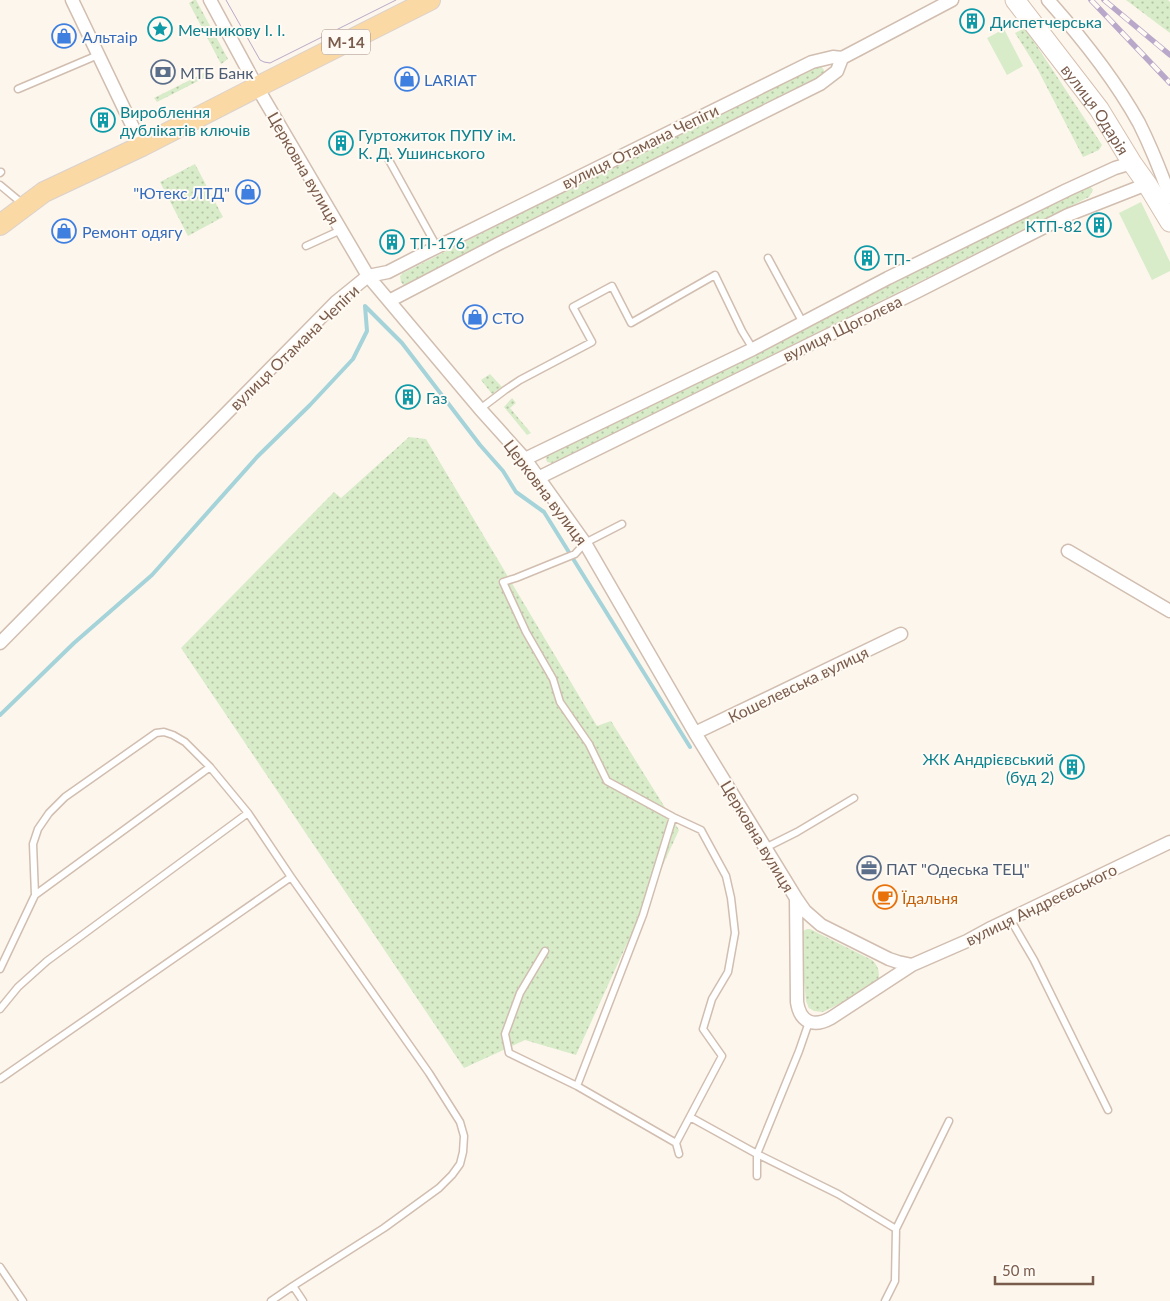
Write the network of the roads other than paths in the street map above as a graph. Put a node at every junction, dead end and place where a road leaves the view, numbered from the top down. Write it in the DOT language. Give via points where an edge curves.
graph roads {
  1 [pos="72,0"];
  2 [pos="210,0"];
  3 [pos="430,0"];
  4 [pos="952,0"];
  5 [pos="1015,0"];
  6 [pos="1048,0"];
  7 [pos="98,55"];
  8 [pos="842,58"];
  9 [pos="257,87"];
  10 [pos="18,89"];
  11 [pos="142,146"];
  12 [pos="385,153"];
  13 [pos="1132,163"];
  14 [pos="1148,184"];
  15 [pos="0,185"];
  16 [pos="1170,197"];
  17 [pos="24,206"];
  18 [pos="1170,222"];
  19 [pos="0,225"];
  20 [pos="340,230"];
  21 [pos="306,246"];
  22 [pos="437,246"];
  23 [pos="768,258"];
  24 [pos="368,276"];
  25 [pos="389,301"];
  26 [pos="803,323"];
  27 [pos="753,349"];
  28 [pos="480,409"];
  29 [pos="525,459"];
  30 [pos="538,478"];
  31 [pos="622,524"];
  32 [pos="586,543"];
  33 [pos="1068,551"];
  34 [pos="1170,611"];
  35 [pos="901,634"];
  36 [pos="0,643"];
  37 [pos="695,733"];
  38 [pos="210,767"];
  39 [pos="854,798"];
  40 [pos="248,813"];
  41 [pos="673,817"];
  42 [pos="1170,842"];
  43 [pos="765,848"];
  44 [pos="291,877"];
  45 [pos="35,895"];
  46 [pos="796,898"];
  47 [pos="1010,919"];
  48 [pos="545,951"];
  49 [pos="912,965"];
  50 [pos="0,968"];
  51 [pos="0,1009"];
  52 [pos="809,1022"];
  53 [pos="0,1079"];
  54 [pos="577,1086"];
  55 [pos="1108,1110"];
  56 [pos="690,1117"];
  57 [pos="949,1121"];
  58 [pos="676,1143"];
  59 [pos="679,1154"];
  60 [pos="757,1154"];
  61 [pos="757,1176"];
  62 [pos="896,1229"];
  63 [pos="0,1266"];
  64 [pos="293,1286"];
  65 [pos="23,1301"];
  66 [pos="271,1301"];
  67 [pos="303,1301"];
  68 [pos="885,1301"];
  1 -- 7 [label="street"];
  2 -- 9 [label="street, Церковна вулиця"];
  3 -- 9 [label="main road, М-14"];
  4 -- 8 [label="street, вулиця Отамана Чепіги"];
  5 -- 13 [label="street, вулиця Одарія" via="1099,109"];
  6 -- 16 [label="street" via="1113,82 1139,124"];
  7 -- 10 [label="lane"];
  7 -- 11 [label="street"];
  8 -- 22 [label="street, вулиця Отамана Чепіги" via="812,62"];
  8 -- 25 [label="street, вулиця Отамана Чепіги" via="837,71 820,84"];
  9 -- 11 [label="main road, М-14"];
  9 -- 20 [label="street, Церковна вулиця"];
  11 -- 17 [label="main road, М-14" via="44,192"];
  12 -- 22 [label="lane"];
  13 -- 14 [label="street, вулиця Одарія"];
  13 -- 26 [label="street, вулиця Щоголєва" via="1067,190"];
  14 -- 18 [label="street, вулиця Одарія"];
  14 -- 30 [label="street, вулиця Щоголєва" via="1068,215"];
  15 -- 17 [label="lane"];
  17 -- 19 [label="main road, М-14"];
  20 -- 21 [label="lane"];
  20 -- 24 [label="street, Церковна вулиця"];
  22 -- 24 [label="street, вулиця Отамана Чепіги" via="388,272"];
  23 -- 26 [label="lane"];
  24 -- 25 [label="street, Церковна вулиця"];
  24 -- 36 [label="street, вулиця Отамана Чепіги" via="336,302"];
  25 -- 28 [label="street, Церковна вулиця"];
  26 -- 27 [label="street, вулиця Щоголєва"];
  27 -- 28 [label="lane" via="715,275 631,322 612,286 573,307 592,342 520,380"];
  27 -- 29 [label="street, вулиця Щоголєва"];
  28 -- 29 [label="street, Церковна вулиця"];
  29 -- 30 [label="street, Церковна вулиця"];
  30 -- 32 [label="street, Церковна вулиця"];
  31 -- 32 [label="lane"];
  32 -- 37 [label="street, Церковна вулиця"];
  32 -- 41 [label="lane" via="575,554 503,582 552,679 560,702 590,744 608,781"];
  33 -- 34 [label="street"];
  35 -- 37 [label="street, Кошелевська вулиця"];
  37 -- 43 [label="street, Церковна вулиця"];
  38 -- 40 [label="lane"];
  38 -- 45 [label="lane"];
  38 -- 45 [label="lane" via="185,742 164,732 156,733 65,797 49,813 33,844"];
  39 -- 43 [label="lane"];
  40 -- 44 [label="lane"];
  40 -- 51 [label="lane" via="47,961 18,987"];
  41 -- 54 [label="lane" via="643,915"];
  41 -- 56 [label="lane" via="701,830 726,876 735,933 728,972 712,999 703,1029 722,1056"];
  42 -- 47 [label="street, вулиця Андреєвського"];
  43 -- 46 [label="street, Церковна вулиця"];
  44 -- 53 [label="lane"];
  44 -- 64 [label="lane" via="429,1074 460,1122 464,1136 460,1164 438,1188 384,1228"];
  45 -- 50 [label="lane"];
  46 -- 49 [label="street, Церковна вулиця" via="821,925 889,959"];
  46 -- 52 [label="street, Церковна вулиця" via="797,1002 800,1014"];
  47 -- 49 [label="street, вулиця Андреєвського"];
  47 -- 55 [label="lane" via="1034,960"];
  48 -- 54 [label="lane" via="520,994 505,1034 509,1052"];
  49 -- 52 [label="street" via="831,1018 819,1024"];
  52 -- 60 [label="lane"];
  54 -- 58 [label="lane"];
  56 -- 58 [label="lane"];
  56 -- 60 [label="lane"];
  57 -- 62 [label="lane"];
  58 -- 59 [label="lane"];
  60 -- 61 [label="lane"];
  60 -- 62 [label="lane" via="838,1194"];
  62 -- 68 [label="lane" via="895,1281"];
  63 -- 65 [label="lane"];
  64 -- 66 [label="lane"];
  64 -- 67 [label="lane"];
}
